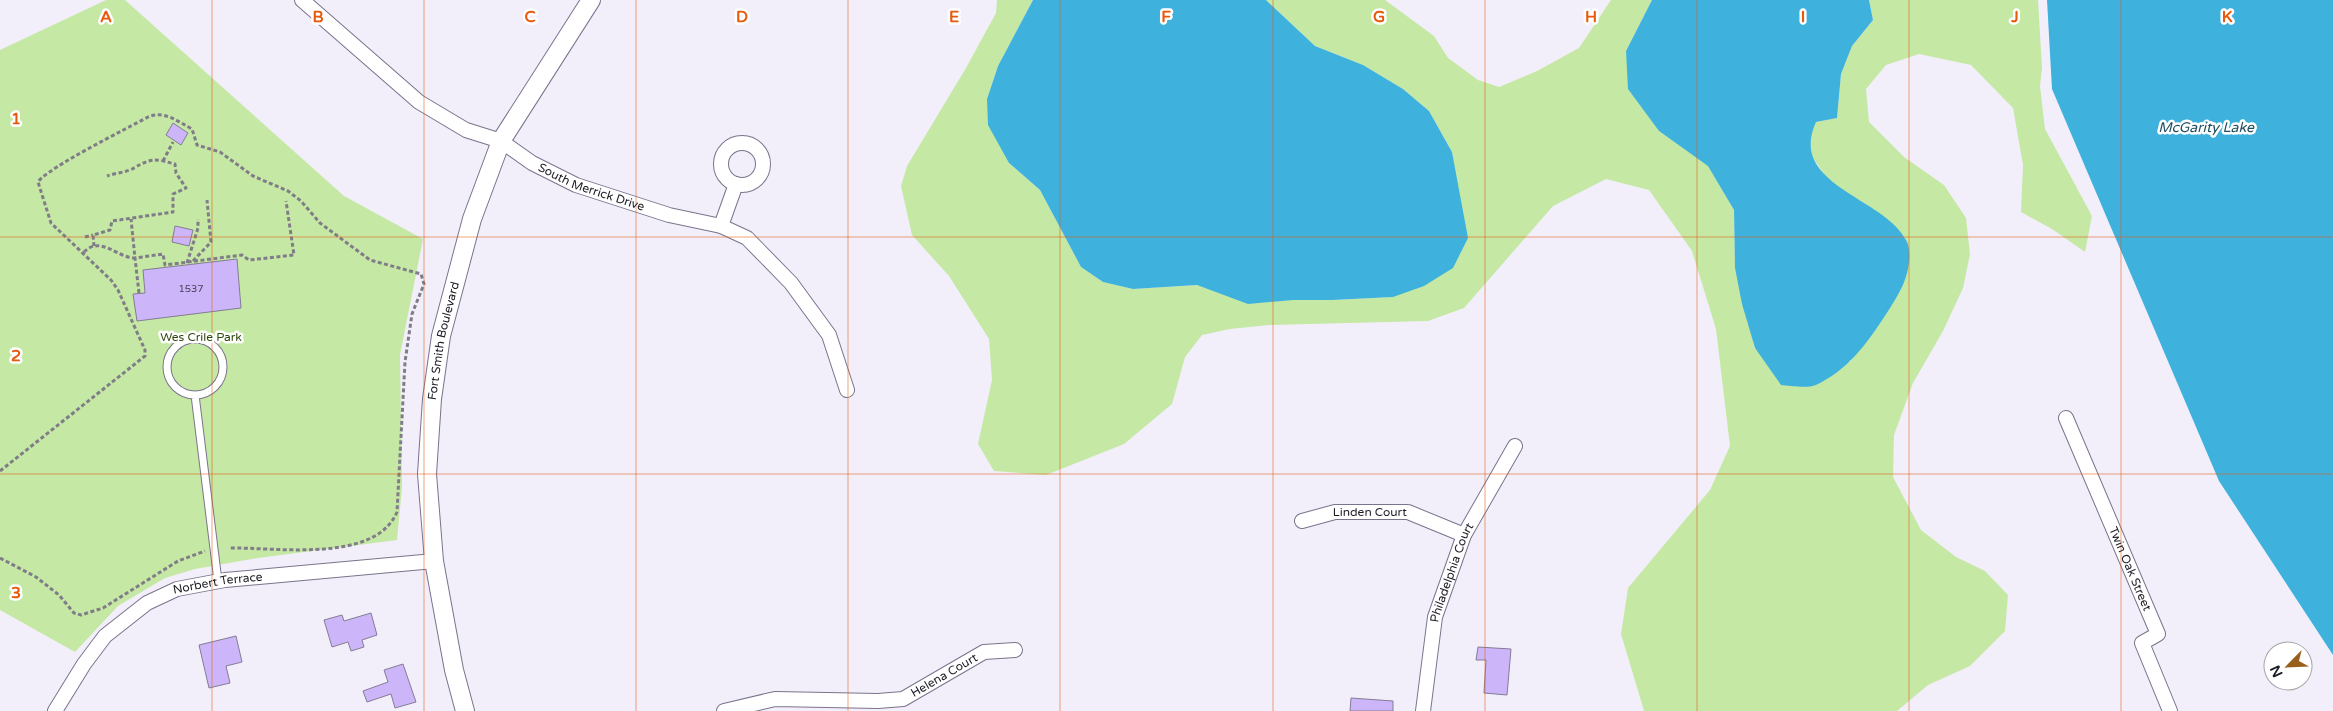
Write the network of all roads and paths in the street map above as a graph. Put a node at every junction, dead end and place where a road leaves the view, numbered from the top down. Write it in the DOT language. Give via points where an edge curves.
graph roads {
  1 [pos="302,0"];
  2 [pos="591,0"];
  3 [pos="501,141"];
  4 [pos="173,142"];
  5 [pos="162,161"];
  6 [pos="108,176"];
  7 [pos="736,184"];
  8 [pos="207,200"];
  9 [pos="286,201"];
  10 [pos="131,218"];
  11 [pos="198,219"];
  12 [pos="721,226"];
  13 [pos="93,235"];
  14 [pos="85,237"];
  15 [pos="94,246"];
  16 [pos="84,252"];
  17 [pos="135,258"];
  18 [pos="193,262"];
  19 [pos="187,263"];
  20 [pos="139,293"];
  21 [pos="847,390"];
  22 [pos="195,395"];
  23 [pos="2066,418"];
  24 [pos="1515,446"];
  25 [pos="0,471"];
  26 [pos="1302,521"];
  27 [pos="1464,535"];
  28 [pos="229,548"];
  29 [pos="205,551"];
  30 [pos="0,558"];
  31 [pos="434,561"];
  32 [pos="218,582"];
  33 [pos="1015,650"];
  34 [pos="879,706"];
  35 [pos="55,711"];
  36 [pos="465,711"];
  37 [pos="724,711"];
  38 [pos="1423,711"];
  39 [pos="2170,711"];
  1 -- 3 [label="street, South Merrick Drive" via="419,102 466,130"];
  2 -- 3 [label="street, Fort Smith Boulevard"];
  3 -- 12 [label="street, South Merrick Drive" via="532,163 576,186 669,215"];
  3 -- 31 [label="street, Fort Smith Boulevard" via="472,220 440,336 427,474"];
  4 -- 5 [label="path"];
  5 -- 6 [label="path" via="149,159 133,169"];
  5 -- 10 [label="path" via="175,164 176,173 186,188 173,194 172,212"];
  7 -- 12 [label="street"];
  8 -- 18 [label="path" via="211,242"];
  9 -- 18 [label="path" via="294,255 250,260 242,255"];
  10 -- 13 [label="path" via="112,221 110,230"];
  10 -- 17 [label="path"];
  11 -- 19 [label="path"];
  12 -- 21 [label="street, South Merrick Drive" via="747,238 791,283 829,335"];
  13 -- 14 [label="path"];
  13 -- 15 [label="path"];
  15 -- 16 [label="path"];
  15 -- 17 [label="path" via="112,249 126,258"];
  16 -- 25 [label="path" via="118,290 146,356"];
  16 -- 28 [label="path" via="51,223 38,182 40,178 156,114 167,115 192,129 197,145 220,152 253,176 288,191 320,223 370,260 420,274 424,284 412,314 405,362 398,501 394,520 376,536 328,550"];
  17 -- 19 [label="path" via="163,254 165,266"];
  17 -- 20 [label="path"];
  18 -- 19 [label="path"];
  22 -- 22 [label="lane" via="213,388 219,380 222,362 213,346 195,339 177,345 167,368 179,390"];
  22 -- 32 [label="lane"];
  23 -- 39 [label="street, Twin Oak Street" via="2158,634 2142,643"];
  24 -- 27 [label="street, Philadelphia Court"];
  26 -- 27 [label="street, Linden Court" via="1335,512 1408,512"];
  27 -- 38 [label="street, Philadelphia Court" via="1435,618"];
  29 -- 30 [label="path" via="178,561 103,608 81,615 74,613 59,595 36,577"];
  31 -- 32 [label="street, Norbert Terrace"];
  31 -- 36 [label="street, Fort Smith Boulevard"];
  32 -- 35 [label="street, Norbert Terrace" via="177,590 147,603 112,631 84,664"];
  33 -- 34 [label="street, Helena Court" via="984,652 903,699"];
  34 -- 37 [label="street, Helena Court" via="775,699"];
}
